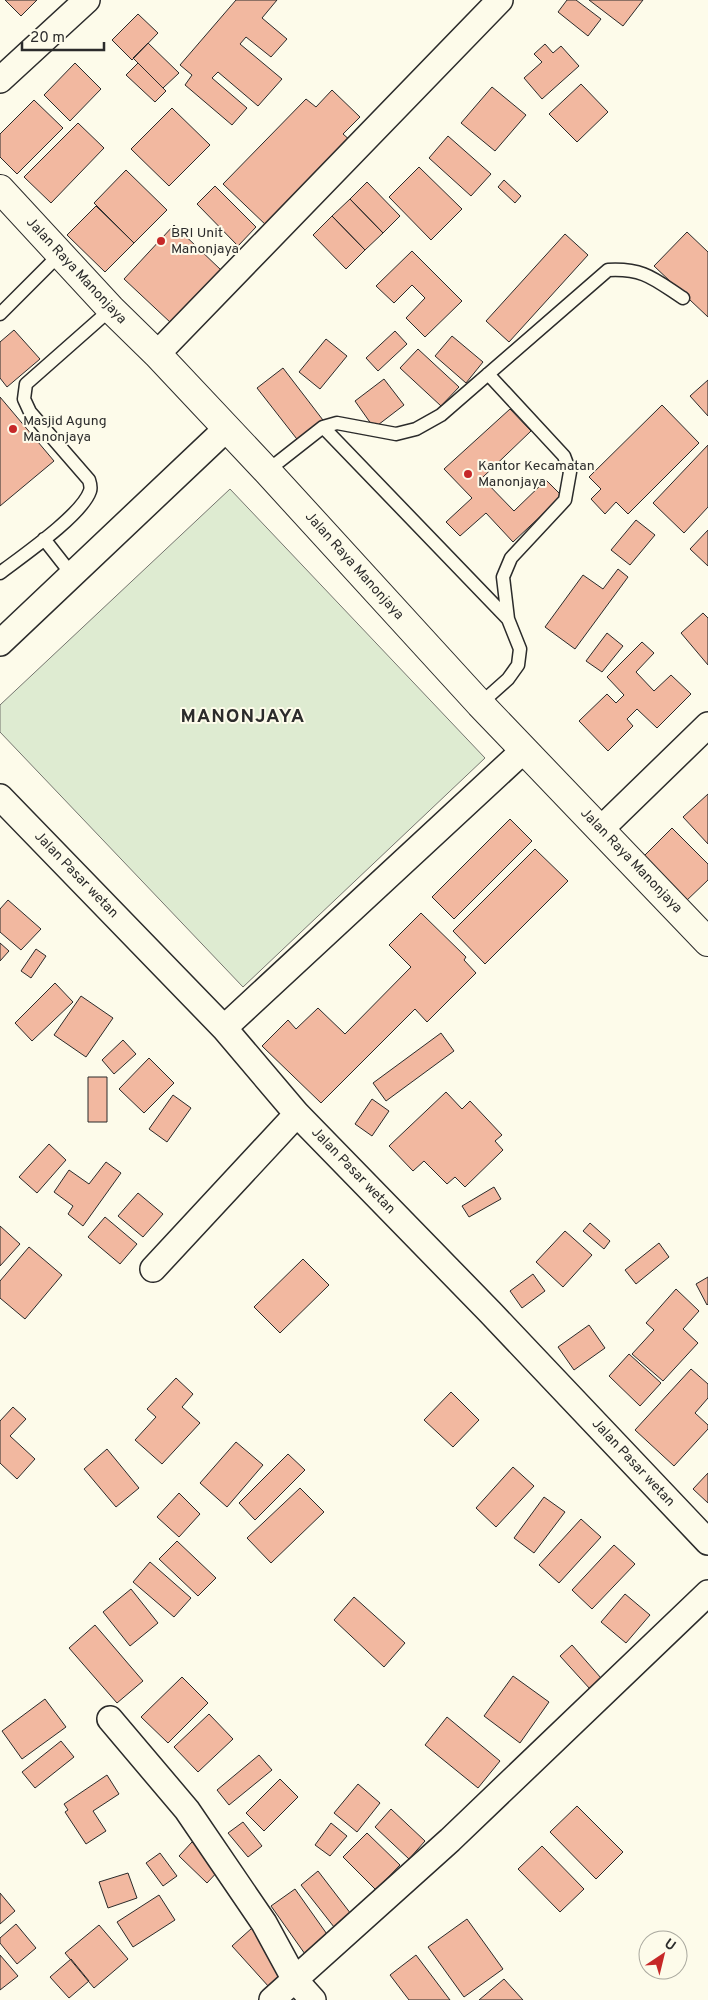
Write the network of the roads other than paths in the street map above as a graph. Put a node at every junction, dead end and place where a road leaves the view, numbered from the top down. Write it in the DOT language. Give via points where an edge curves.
graph roads {
  1 [pos="87,0"];
  2 [pos="500,0"];
  3 [pos="0,80"];
  4 [pos="0,189"];
  5 [pos="60,254"];
  6 [pos="683,298"];
  7 [pos="111,309"];
  8 [pos="0,314"];
  9 [pos="157,354"];
  10 [pos="488,374"];
  11 [pos="323,427"];
  12 [pos="226,429"];
  13 [pos="267,471"];
  14 [pos="44,540"];
  15 [pos="0,573"];
  16 [pos="72,576"];
  17 [pos="508,619"];
  18 [pos="0,643"];
  19 [pos="480,704"];
  20 [pos="708,725"];
  21 [pos="524,750"];
  22 [pos="0,797"];
  23 [pos="600,830"];
  24 [pos="708,942"];
  25 [pos="224,1028"];
  26 [pos="297,1114"];
  27 [pos="153,1269"];
  28 [pos="708,1542"];
  29 [pos="708,1593"];
  30 [pos="110,1719"];
  31 [pos="295,1980"];
  32 [pos="272,2000"];
  33 [pos="314,2000"];
  1 -- 3 [label="street"];
  2 -- 9 [label="street"];
  4 -- 5 [label="main road, Jalan Raya Manonjaya"];
  5 -- 7 [label="main road, Jalan Raya Manonjaya"];
  5 -- 8 [label="lane"];
  6 -- 10 [label="lane" via="647,274 631,269 608,270"];
  7 -- 9 [label="main road, Jalan Raya Manonjaya"];
  7 -- 14 [label="lane" via="26,384 24,399 30,412 89,480 90,490 81,505"];
  9 -- 12 [label="main road, Jalan Raya Manonjaya"];
  10 -- 11 [label="lane" via="441,416 416,429 396,434 337,423"];
  10 -- 17 [label="lane" via="564,456 570,472 565,500 511,558 503,577"];
  11 -- 13 [label="lane"];
  11 -- 17 [label="lane"];
  12 -- 13 [label="main road, Jalan Raya Manonjaya"];
  12 -- 16 [label="street"];
  13 -- 19 [label="main road, Jalan Raya Manonjaya"];
  14 -- 15 [label="lane"];
  14 -- 16 [label="lane"];
  16 -- 18 [label="street"];
  17 -- 19 [label="lane" via="520,649 518,665"];
  19 -- 21 [label="main road, Jalan Raya Manonjaya"];
  20 -- 23 [label="street"];
  21 -- 23 [label="main road, Jalan Raya Manonjaya"];
  21 -- 25 [label="street"];
  22 -- 25 [label="street, Jalan Pasar wetan"];
  23 -- 24 [label="main road, Jalan Raya Manonjaya"];
  25 -- 26 [label="street, Jalan Pasar wetan"];
  26 -- 27 [label="street"];
  26 -- 28 [label="street, Jalan Pasar wetan"];
  29 -- 31 [label="street" via="450,1840"];
  30 -- 31 [label="street" via="187,1810 264,1923"];
  31 -- 32 [label="street"];
  31 -- 33 [label="street"];
}
